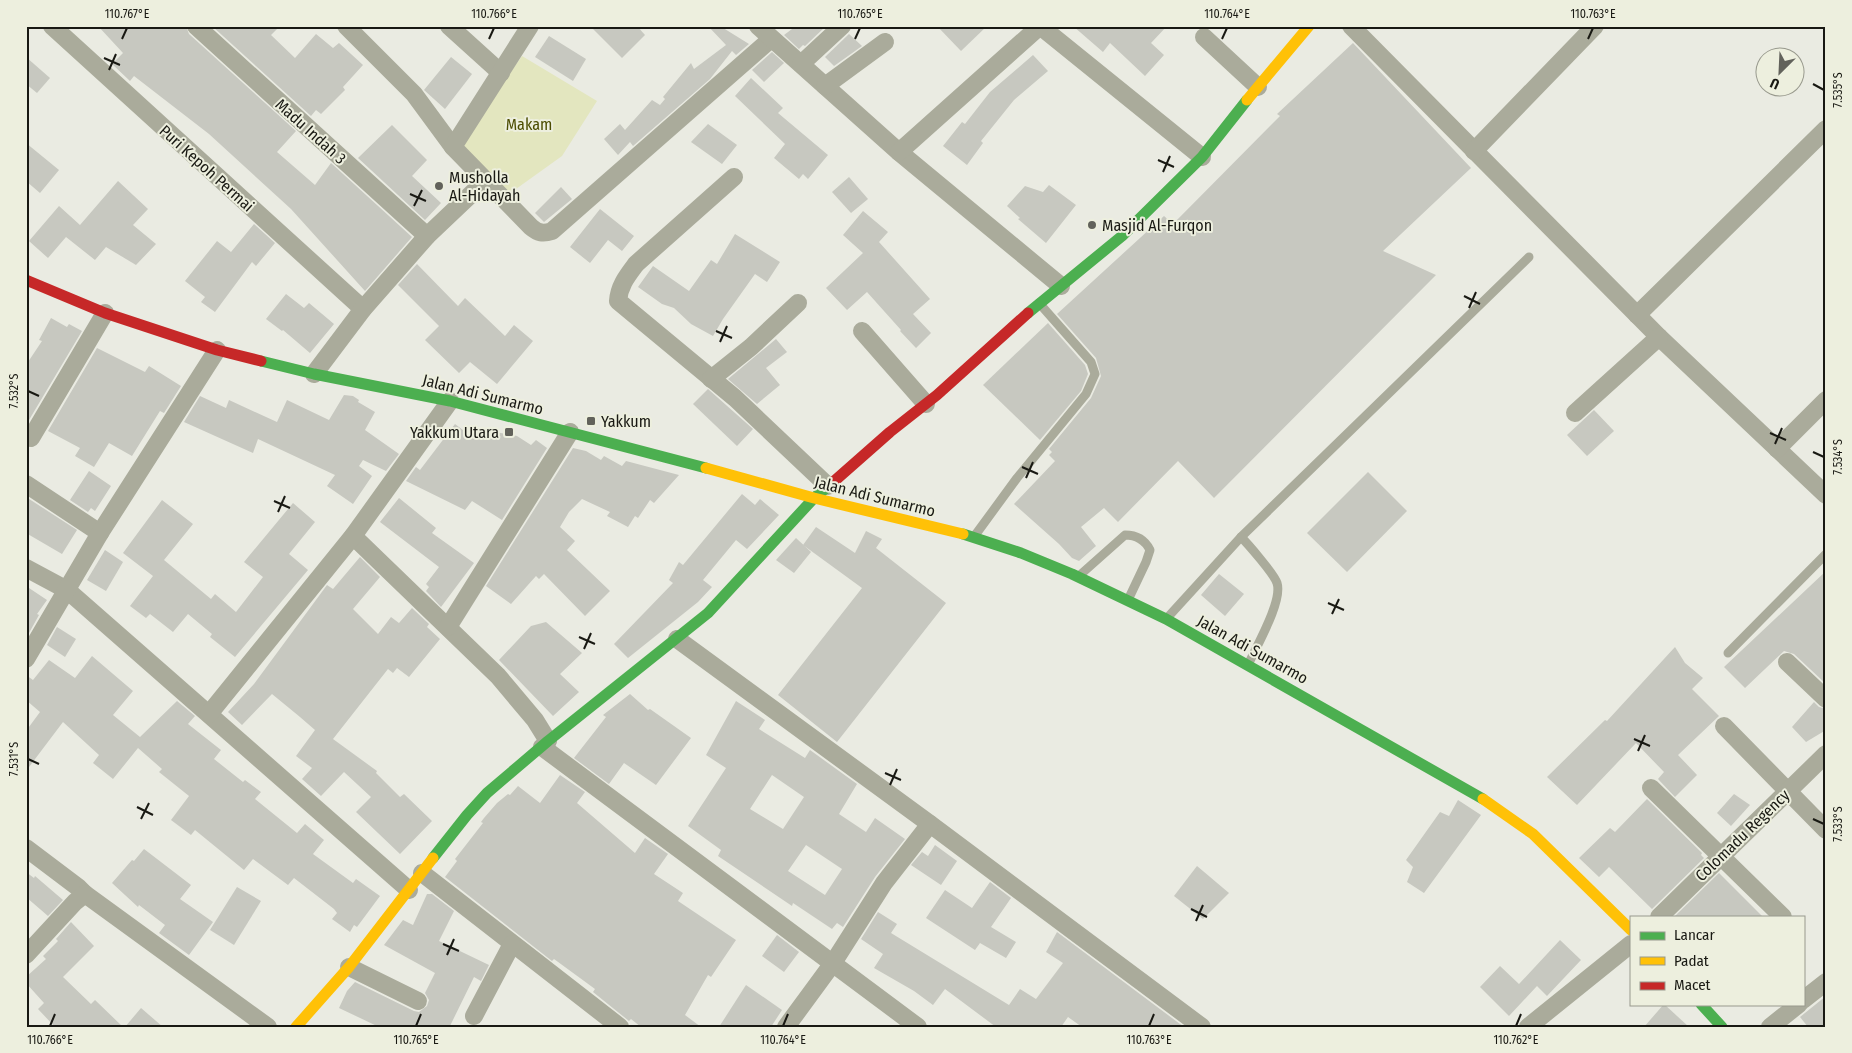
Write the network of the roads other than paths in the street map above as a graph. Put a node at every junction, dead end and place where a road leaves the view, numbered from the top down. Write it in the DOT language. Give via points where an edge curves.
graph roads {
  1 [pos="52,26"];
  2 [pos="196,26"];
  3 [pos="346,26"];
  4 [pos="449,26"];
  5 [pos="530,26"];
  6 [pos="758,26"];
  7 [pos="842,26"];
  8 [pos="1040,26"];
  9 [pos="1308,26"];
  10 [pos="1595,26"];
  11 [pos="1354,27"];
  12 [pos="1204,37"];
  13 [pos="771,39"];
  14 [pos="885,42"];
  15 [pos="801,64"];
  16 [pos="500,73"];
  17 [pos="826,86"];
  18 [pos="1258,87"];
  19 [pos="1826,129"];
  20 [pos="453,147"];
  21 [pos="1474,151"];
  22 [pos="899,152"];
  23 [pos="1202,158"];
  24 [pos="734,177"];
  25 [pos="485,181"];
  26 [pos="427,236"];
  27 [pos="1529,257"];
  28 [pos="26,280"];
  29 [pos="1061,286"];
  30 [pos="798,303"];
  31 [pos="1039,303"];
  32 [pos="363,308"];
  33 [pos="104,312"];
  34 [pos="1637,315"];
  35 [pos="862,331"];
  36 [pos="1659,337"];
  37 [pos="216,350"];
  38 [pos="314,374"];
  39 [pos="711,379"];
  40 [pos="1826,400"];
  41 [pos="450,401"];
  42 [pos="926,404"];
  43 [pos="1575,413"];
  44 [pos="570,432"];
  45 [pos="31,438"];
  46 [pos="1777,449"];
  47 [pos="26,484"];
  48 [pos="828,486"];
  49 [pos="1826,495"];
  50 [pos="814,498"];
  51 [pos="100,532"];
  52 [pos="353,536"];
  53 [pos="974,536"];
  54 [pos="1241,537"];
  55 [pos="1826,554"];
  56 [pos="26,568"];
  57 [pos="1078,576"];
  58 [pos="67,590"];
  59 [pos="1128,600"];
  60 [pos="1166,619"];
  61 [pos="448,627"];
  62 [pos="677,639"];
  63 [pos="1728,653"];
  64 [pos="26,659"];
  65 [pos="1787,662"];
  66 [pos="1248,665"];
  67 [pos="1826,699"];
  68 [pos="209,714"];
  69 [pos="1724,726"];
  70 [pos="545,744"];
  71 [pos="1826,754"];
  72 [pos="1651,788"];
  73 [pos="1787,791"];
  74 [pos="930,824"];
  75 [pos="1826,830"];
  76 [pos="26,848"];
  77 [pos="1721,855"];
  78 [pos="422,873"];
  79 [pos="409,890"];
  80 [pos="85,894"];
  81 [pos="1660,916"];
  82 [pos="1782,916"];
  83 [pos="1630,929"];
  84 [pos="512,944"];
  85 [pos="1630,945"];
  86 [pos="26,954"];
  87 [pos="833,963"];
  88 [pos="349,967"];
  89 [pos="1824,988"];
  90 [pos="1804,999"];
  91 [pos="418,1001"];
  92 [pos="1703,1006"];
  93 [pos="1796,1006"];
  94 [pos="474,1016"];
  95 [pos="1718,1025"];
  96 [pos="268,1027"];
  97 [pos="296,1027"];
  98 [pos="620,1027"];
  99 [pos="786,1027"];
  100 [pos="918,1027"];
  101 [pos="1202,1027"];
  102 [pos="1528,1027"];
  103 [pos="1770,1027"];
  1 -- 32 [label="street, Puri Kepoh Permai"];
  2 -- 26 [label="street, Madu Indah 3"];
  3 -- 20 [label="street" via="414,94"];
  4 -- 16 [label="street"];
  5 -- 16 [label="street"];
  6 -- 13 [label="street"];
  7 -- 15 [label="street"];
  8 -- 22 [label="street"];
  8 -- 23 [label="street"];
  9 -- 18 [label="main road"];
  10 -- 21 [label="street"];
  11 -- 21 [label="street"];
  12 -- 18 [label="street"];
  13 -- 15 [label="street"];
  13 -- 25 [label="street" via="552,231 538,232"];
  14 -- 17 [label="street"];
  15 -- 17 [label="street"];
  16 -- 20 [label="street"];
  17 -- 22 [label="street"];
  18 -- 23 [label="main road"];
  19 -- 34 [label="street"];
  20 -- 25 [label="street"];
  21 -- 34 [label="street"];
  22 -- 29 [label="street"];
  23 -- 29 [label="main road" via="1122,236"];
  24 -- 39 [label="street" via="636,264 623,281 618,296 622,306"];
  25 -- 26 [label="street"];
  26 -- 32 [label="street"];
  27 -- 54 [label="lane"];
  28 -- 33 [label="main road, Jalan Adi Sumarmo"];
  29 -- 31 [label="main road"];
  30 -- 39 [label="street"];
  31 -- 42 [label="main road"];
  31 -- 53 [label="lane" via="1091,362 1095,374 1086,394"];
  32 -- 38 [label="street"];
  33 -- 37 [label="main road, Jalan Adi Sumarmo"];
  33 -- 45 [label="street"];
  34 -- 36 [label="street"];
  35 -- 42 [label="street"];
  36 -- 43 [label="street"];
  36 -- 46 [label="street"];
  37 -- 38 [label="main road, Jalan Adi Sumarmo"];
  37 -- 51 [label="street"];
  38 -- 41 [label="main road, Jalan Adi Sumarmo"];
  39 -- 48 [label="street"];
  40 -- 46 [label="street"];
  41 -- 44 [label="main road, Jalan Adi Sumarmo"];
  41 -- 52 [label="street"];
  42 -- 48 [label="main road"];
  44 -- 50 [label="main road, Jalan Adi Sumarmo"];
  44 -- 61 [label="street"];
  46 -- 49 [label="street"];
  47 -- 51 [label="street"];
  48 -- 50 [label="main road"];
  50 -- 53 [label="main road, Jalan Adi Sumarmo"];
  50 -- 62 [label="main road" via="708,613"];
  51 -- 58 [label="street"];
  52 -- 61 [label="street"];
  52 -- 68 [label="street"];
  53 -- 57 [label="main road, Jalan Adi Sumarmo"];
  54 -- 60 [label="lane"];
  54 -- 66 [label="lane" via="1277,582 1278,592 1276,604"];
  55 -- 63 [label="lane"];
  56 -- 58 [label="street"];
  57 -- 59 [label="main road, Jalan Adi Sumarmo"];
  57 -- 59 [label="lane" via="1126,534 1132,534 1142,539 1150,550"];
  58 -- 64 [label="street"];
  58 -- 68 [label="street"];
  59 -- 60 [label="main road, Jalan Adi Sumarmo"];
  60 -- 66 [label="main road, Jalan Adi Sumarmo"];
  61 -- 70 [label="street" via="498,676 536,720"];
  62 -- 70 [label="main road"];
  62 -- 74 [label="street"];
  65 -- 67 [label="street"];
  66 -- 83 [label="main road, Jalan Adi Sumarmo" via="1474,792 1533,834"];
  68 -- 79 [label="street"];
  69 -- 73 [label="street"];
  70 -- 78 [label="main road" via="467,815"];
  70 -- 87 [label="street"];
  71 -- 73 [label="street, Colomadu Regency"];
  72 -- 77 [label="street"];
  73 -- 75 [label="street"];
  73 -- 77 [label="street, Colomadu Regency"];
  74 -- 87 [label="street" via="884,883"];
  74 -- 101 [label="street"];
  76 -- 80 [label="street"];
  77 -- 81 [label="street, Colomadu Regency"];
  77 -- 82 [label="street"];
  78 -- 79 [label="main road"];
  78 -- 84 [label="street"];
  79 -- 88 [label="main road"];
  80 -- 86 [label="street"];
  80 -- 96 [label="street"];
  84 -- 94 [label="street"];
  84 -- 98 [label="street"];
  85 -- 102 [label="street"];
  87 -- 99 [label="street"];
  87 -- 100 [label="street"];
  88 -- 91 [label="street"];
  88 -- 97 [label="main road"];
  89 -- 90 [label="street"];
  92 -- 95 [label="main road"];
  93 -- 103 [label="street"];
}
